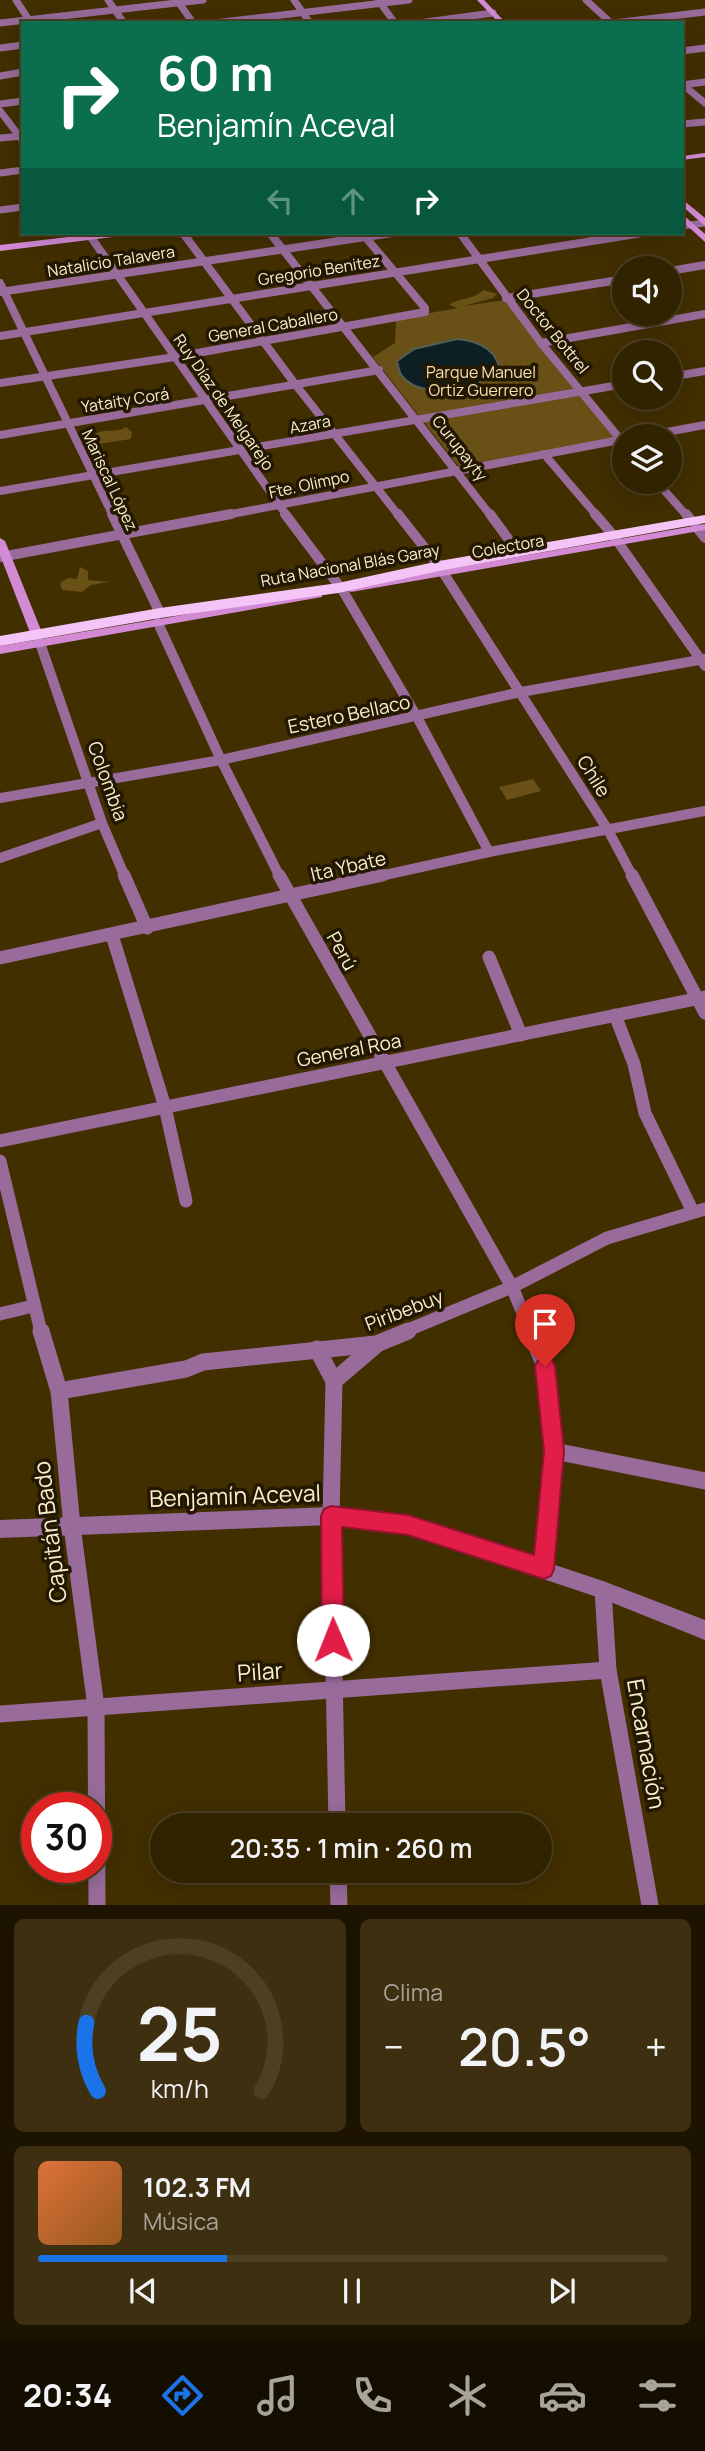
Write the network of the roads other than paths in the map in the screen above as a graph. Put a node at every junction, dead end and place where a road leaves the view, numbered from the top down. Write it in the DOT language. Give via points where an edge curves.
graph roads {
  1 [pos="16,0"];
  2 [pos="108,0"];
  3 [pos="203,0"];
  4 [pos="294,0"];
  5 [pos="409,0"];
  6 [pos="470,0"];
  7 [pos="480,0"];
  8 [pos="586,0"];
  9 [pos="178,1"];
  10 [pos="379,2"];
  11 [pos="115,10"];
  12 [pos="303,12"];
  13 [pos="705,12"];
  14 [pos="493,13"];
  15 [pos="484,15"];
  16 [pos="30,21"];
  17 [pos="123,21"];
  18 [pos="192,21"];
  19 [pos="230,21"];
  20 [pos="309,21"];
  21 [pos="393,21"];
  22 [pos="434,21"];
  23 [pos="490,21"];
  24 [pos="501,21"];
  25 [pos="611,21"];
  26 [pos="630,21"];
  27 [pos="21,22"];
  28 [pos="0,23"];
  29 [pos="21,45"];
  30 [pos="0,48"];
  31 [pos="705,48"];
  32 [pos="684,51"];
  33 [pos="21,72"];
  34 [pos="0,76"];
  35 [pos="705,82"];
  36 [pos="684,85"];
  37 [pos="684,86"];
  38 [pos="21,101"];
  39 [pos="705,103"];
  40 [pos="0,104"];
  41 [pos="0,111"];
  42 [pos="705,122"];
  43 [pos="684,124"];
  44 [pos="21,137"];
  45 [pos="0,138"];
  46 [pos="21,138"];
  47 [pos="705,155"];
  48 [pos="684,158"];
  49 [pos="21,170"];
  50 [pos="0,173"];
  51 [pos="684,203"];
  52 [pos="21,207"];
  53 [pos="0,210"];
  54 [pos="705,223"];
  55 [pos="687,226"];
  56 [pos="90,235"];
  57 [pos="184,235"];
  58 [pos="272,235"];
  59 [pos="363,235"];
  60 [pos="461,235"];
  61 [pos="629,235"];
  62 [pos="705,239"];
  63 [pos="0,248"];
  64 [pos="282,249"];
  65 [pos="478,259"];
  66 [pos="204,261"];
  67 [pos="705,265"];
  68 [pos="682,269"];
  69 [pos="395,272"];
  70 [pos="116,275"];
  71 [pos="612,281"];
  72 [pos="310,286"];
  73 [pos="1,289"];
  74 [pos="506,298"];
  75 [pos="232,299"];
  76 [pos="144,313"];
  77 [pos="705,314"];
  78 [pos="343,326"];
  79 [pos="24,332"];
  80 [pos="0,336"];
  81 [pos="263,341"];
  82 [pos="541,343"];
  83 [pos="175,357"];
  84 [pos="379,370"];
  85 [pos="705,371"];
  86 [pos="682,375"];
  87 [pos="43,376"];
  88 [pos="0,383"];
  89 [pos="295,384"];
  90 [pos="612,386"];
  91 [pos="581,391"];
  92 [pos="207,401"];
  93 [pos="418,420"];
  94 [pos="68,423"];
  95 [pos="705,425"];
  96 [pos="612,429"];
  97 [pos="682,429"];
  98 [pos="333,433"];
  99 [pos="0,435"];
  100 [pos="612,444"];
  101 [pos="242,451"];
  102 [pos="544,454"];
  103 [pos="457,470"];
  104 [pos="92,475"];
  105 [pos="376,486"];
  106 [pos="0,491"];
  107 [pos="669,494"];
  108 [pos="280,507"];
  109 [pos="701,527"];
  110 [pos="120,535"];
  111 [pos="616,538"];
  112 [pos="0,541"];
  113 [pos="518,552"];
  114 [pos="3,557"];
  115 [pos="441,569"];
  116 [pos="341,589"];
  117 [pos="159,618"];
  118 [pos="38,639"];
  119 [pos="0,641"];
  120 [pos="0,650"];
  121 [pos="704,662"];
  122 [pos="521,692"];
  123 [pos="417,717"];
  124 [pos="221,760"];
  125 [pos="88,782"];
  126 [pos="0,798"];
  127 [pos="705,811"];
  128 [pos="102,823"];
  129 [pos="608,830"];
  130 [pos="489,852"];
  131 [pos="0,858"];
  132 [pos="290,897"];
  133 [pos="147,928"];
  134 [pos="112,935"];
  135 [pos="489,957"];
  136 [pos="0,958"];
  137 [pos="702,997"];
  138 [pos="705,1013"];
  139 [pos="615,1016"];
  140 [pos="521,1035"];
  141 [pos="383,1063"];
  142 [pos="165,1107"];
  143 [pos="0,1141"];
  144 [pos="1,1169"];
  145 [pos="186,1201"];
  146 [pos="699,1211"];
  147 [pos="512,1286"];
  148 [pos="33,1306"];
  149 [pos="0,1314"];
  150 [pos="376,1344"];
  151 [pos="317,1349"];
  152 [pos="334,1381"];
  153 [pos="58,1391"];
  154 [pos="554,1451"];
  155 [pos="705,1481"];
  156 [pos="331,1516"];
  157 [pos="72,1526"];
  158 [pos="0,1529"];
  159 [pos="544,1569"];
  160 [pos="603,1590"];
  161 [pos="705,1630"];
  162 [pos="608,1670"];
  163 [pos="334,1689"];
  164 [pos="96,1707"];
  165 [pos="0,1714"];
  166 [pos="337,1813"];
  167 [pos="338,1883"];
  168 [pos="97,1905"];
  169 [pos="339,1905"];
  170 [pos="650,1905"];
  1 -- 16 [label="street"];
  2 -- 11 [label="street"];
  3 -- 9 [label="street"];
  4 -- 12 [label="street"];
  5 -- 10 [label="street"];
  6 -- 15 [label="main road"];
  7 -- 14 [label="main road"];
  8 -- 25 [label="street"];
  9 -- 11 [label="street"];
  9 -- 18 [label="street"];
  10 -- 12 [label="street"];
  10 -- 21 [label="street"];
  11 -- 16 [label="street"];
  11 -- 17 [label="street"];
  12 -- 19 [label="street"];
  12 -- 20 [label="street"];
  13 -- 26 [label="street"];
  14 -- 15 [label="street"];
  14 -- 24 [label="main road"];
  15 -- 22 [label="street"];
  15 -- 23 [label="main road"];
  27 -- 28 [label="street"];
  29 -- 30 [label="street"];
  31 -- 32 [label="street"];
  33 -- 34 [label="street"];
  35 -- 36 [label="street"];
  37 -- 39 [label="street"];
  38 -- 40 [label="street"];
  41 -- 44 [label="street"];
  42 -- 43 [label="street"];
  45 -- 46 [label="street"];
  47 -- 48 [label="main road"];
  49 -- 50 [label="street"];
  51 -- 54 [label="main road"];
  52 -- 53 [label="street"];
  54 -- 55 [label="street"];
  55 -- 62 [label="main road"];
  56 -- 63 [label="main road"];
  56 -- 70 [label="street, Ruy Díaz de Melgarejo"];
  57 -- 66 [label="street, Chile"];
  58 -- 64 [label="street, Curupayty"];
  59 -- 64 [label="street, Natalicio Talavera"];
  59 -- 69 [label="street"];
  60 -- 65 [label="street, Doctor Bottrel"];
  61 -- 65 [label="street, Gregorio Benitez"];
  64 -- 66 [label="street, Natalicio Talavera"];
  64 -- 72 [label="street, Curupayty"];
  65 -- 69 [label="street, Gregorio Benitez"];
  65 -- 74 [label="street, Doctor Bottrel"];
  66 -- 70 [label="street, Natalicio Talavera"];
  66 -- 75 [label="street, Chile"];
  67 -- 68 [label="street"];
  69 -- 72 [label="street, Gregorio Benitez"];
  69 -- 78 [label="street, General Caballero" via="426,311"];
  70 -- 73 [label="street, Natalicio Talavera"];
  70 -- 76 [label="street, Ruy Díaz de Melgarejo"];
  71 -- 74 [label="street"];
  72 -- 75 [label="street, Gregorio Benitez"];
  72 -- 78 [label="street, Curupayty"];
  73 -- 79 [label="street, Mariscal López"];
  74 -- 82 [label="street, Doctor Bottrel"];
  75 -- 76 [label="street, Gregorio Benitez"];
  75 -- 81 [label="street, Chile"];
  76 -- 79 [label="street, Gregorio Benitez"];
  76 -- 83 [label="street, Ruy Díaz de Melgarejo"];
  77 -- 82 [label="street"];
  78 -- 81 [label="street, General Caballero"];
  78 -- 84 [label="street, Curupayty"];
  79 -- 80 [label="street, Gregorio Benitez"];
  79 -- 87 [label="street, Mariscal López"];
  81 -- 83 [label="street, General Caballero"];
  81 -- 89 [label="street, Chile"];
  82 -- 91 [label="street, Doctor Bottrel"];
  83 -- 87 [label="street, General Caballero"];
  83 -- 92 [label="street, Ruy Díaz de Melgarejo"];
  84 -- 89 [label="street, Yataity Corá"];
  84 -- 93 [label="street, Curupayty"];
  85 -- 86 [label="street"];
  87 -- 88 [label="street, General Caballero"];
  87 -- 94 [label="street, Mariscal López"];
  89 -- 92 [label="street, Yataity Corá"];
  89 -- 98 [label="street, Chile"];
  90 -- 91 [label="street, Azara"];
  91 -- 93 [label="street, Azara"];
  91 -- 96 [label="street, Doctor Bottrel"];
  92 -- 94 [label="street, Yataity Corá"];
  92 -- 101 [label="street, Ruy Díaz de Melgarejo"];
  93 -- 98 [label="street, Azara"];
  93 -- 103 [label="street, Curupayty"];
  94 -- 99 [label="street, Yataity Corá"];
  94 -- 104 [label="street, Mariscal López"];
  95 -- 97 [label="street"];
  98 -- 101 [label="street, Azara"];
  98 -- 105 [label="street, Chile"];
  100 -- 102 [label="street, Fte. Olimpo"];
  101 -- 104 [label="street, Azara"];
  101 -- 108 [label="street, Ruy Díaz de Melgarejo"];
  102 -- 103 [label="street, Fte. Olimpo"];
  102 -- 111 [label="street"];
  103 -- 105 [label="street, Fte. Olimpo"];
  103 -- 113 [label="street, Curupayty"];
  104 -- 106 [label="street, Azara"];
  104 -- 110 [label="street, Mariscal López"];
  105 -- 108 [label="street, Fte. Olimpo"];
  105 -- 115 [label="street, Chile"];
  107 -- 109 [label="street"];
  108 -- 110 [label="street, Fte. Olimpo"];
  108 -- 116 [label="street, Ruy Díaz de Melgarejo"];
  109 -- 111 [label="highway, Ruta Nacional Blás Garay"];
  110 -- 114 [label="street, Fte. Olimpo"];
  110 -- 117 [label="street, Mariscal López"];
  111 -- 113 [label="highway, Ruta Nacional Blás Garay"];
  111 -- 115 [label="main road, Colectora"];
  111 -- 121 [label="street"];
  112 -- 114 [label="main road"];
  113 -- 115 [label="highway, Ruta Nacional Blás Garay"];
  114 -- 118 [label="main road"];
  115 -- 116 [label="highway, Ruta Nacional Blás Garay"];
  115 -- 122 [label="street, Chile"];
  116 -- 117 [label="highway, Ruta Nacional Blás Garay"];
  116 -- 123 [label="street, Ruy Díaz de Melgarejo"];
  117 -- 118 [label="highway, Ruta Nacional Blás Garay"];
  117 -- 124 [label="street, Perú"];
  118 -- 119 [label="highway, Ruta Nacional Blás Garay"];
  118 -- 120 [label="main road"];
  118 -- 125 [label="street, Colombia"];
  121 -- 122 [label="street, Estero Bellaco"];
  122 -- 123 [label="street, Estero Bellaco"];
  122 -- 129 [label="street, Chile"];
  123 -- 124 [label="street, Estero Bellaco"];
  123 -- 130 [label="street, Ruy Díaz de Melgarejo"];
  124 -- 125 [label="street, Estero Bellaco"];
  124 -- 132 [label="street, Perú"];
  125 -- 126 [label="street, Estero Bellaco"];
  125 -- 128 [label="street, Colombia"];
  127 -- 129 [label="street, Ita Ybate"];
  128 -- 131 [label="street"];
  128 -- 133 [label="street, Colombia"];
  129 -- 130 [label="street, Ita Ybate"];
  129 -- 137 [label="street, Chile"];
  130 -- 132 [label="street, Ita Ybate"];
  132 -- 133 [label="street, Ita Ybate"];
  132 -- 141 [label="street, Perú"];
  133 -- 134 [label="street, Ita Ybate"];
  134 -- 136 [label="street, Ita Ybate"];
  134 -- 142 [label="street"];
  135 -- 140 [label="street"];
  137 -- 138 [label="street, Chile"];
  137 -- 139 [label="street, General Roa"];
  139 -- 140 [label="street, General Roa"];
  139 -- 146 [label="street" via="646,1113"];
  140 -- 141 [label="street, General Roa"];
  141 -- 142 [label="street, General Roa"];
  141 -- 147 [label="street, Perú"];
  142 -- 143 [label="street, General Roa"];
  142 -- 145 [label="street"];
  144 -- 148 [label="street, Capitán Bado"];
  146 -- 147 [label="street, Piribebuy" via="607,1238"];
  147 -- 150 [label="street, Piribebuy"];
  147 -- 154 [label="street, Perú" via="545,1366"];
  148 -- 149 [label="street"];
  148 -- 153 [label="street, Capitán Bado"];
  150 -- 151 [label="street, Piribebuy"];
  150 -- 152 [label="street"];
  151 -- 152 [label="street"];
  151 -- 153 [label="street, Piribebuy" via="203,1362"];
  152 -- 156 [label="street"];
  153 -- 157 [label="street, Capitán Bado"];
  154 -- 155 [label="street"];
  154 -- 159 [label="street"];
  156 -- 157 [label="street, Benjamín Aceval"];
  156 -- 159 [label="street, Benjamín Aceval" via="408,1525"];
  156 -- 163 [label="street"];
  157 -- 158 [label="street, Benjamín Aceval"];
  157 -- 164 [label="street, Capitán Bado"];
  159 -- 160 [label="street, Benjamín Aceval"];
  160 -- 161 [label="street, Benjamín Aceval"];
  160 -- 162 [label="street, Encarnación"];
  162 -- 163 [label="street, Pilar"];
  162 -- 170 [label="street, Encarnación"];
  163 -- 164 [label="street, Pilar"];
  163 -- 166 [label="street"];
  164 -- 165 [label="street, Pilar"];
  164 -- 168 [label="street, Capitán Bado"];
  167 -- 169 [label="street"];
}
